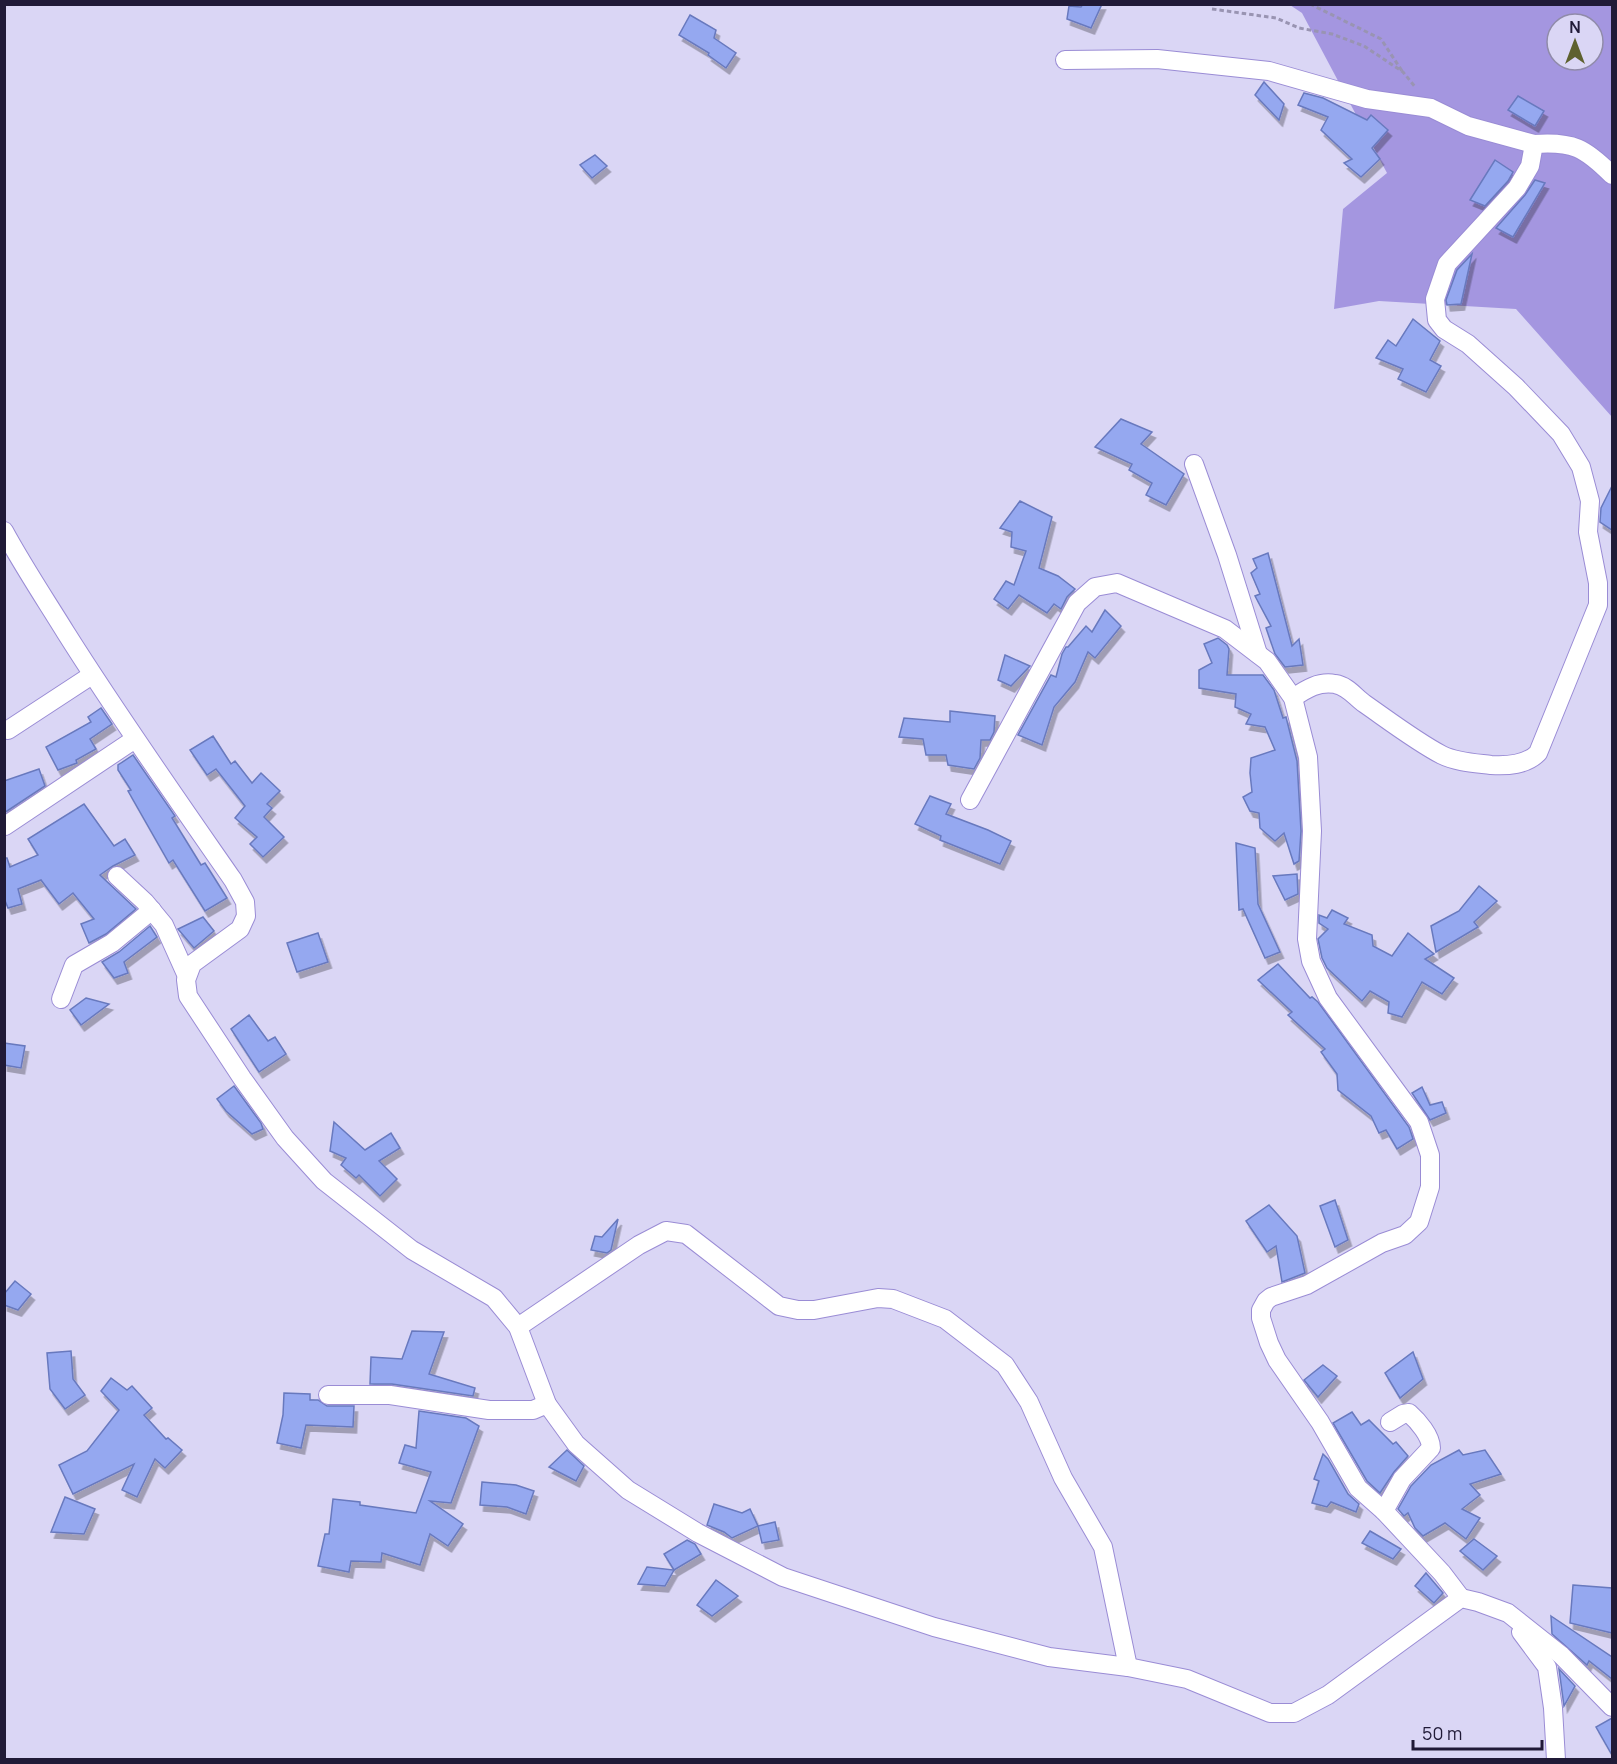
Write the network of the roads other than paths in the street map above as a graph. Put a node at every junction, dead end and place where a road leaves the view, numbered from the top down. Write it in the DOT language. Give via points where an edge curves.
graph roads {
  1 [pos="1065,60"];
  2 [pos="1534,144"];
  3 [pos="1612,175"];
  4 [pos="1194,464"];
  5 [pos="4,531"];
  6 [pos="1258,654"];
  7 [pos="92,675"];
  8 [pos="1293,698"];
  9 [pos="8,730"];
  10 [pos="135,739"];
  11 [pos="970,800"];
  12 [pos="5,826"];
  13 [pos="117,876"];
  14 [pos="152,910"];
  15 [pos="186,974"];
  16 [pos="61,999"];
  17 [pos="518,1327"];
  18 [pos="328,1395"];
  19 [pos="547,1404"];
  20 [pos="1390,1422"];
  21 [pos="1384,1511"];
  22 [pos="1461,1598"];
  23 [pos="1508,1613"];
  24 [pos="1128,1667"];
  25 [pos="1612,1707"];
  26 [pos="1556,1760"];
  1 -- 2 [label="street" via="1157,59 1269,71 1367,99 1431,108 1468,126"];
  2 -- 3 [label="street" via="1566,143 1592,154"];
  2 -- 8 [label="street" via="1530,166 1517,188 1447,264 1435,299 1437,320 1444,329 1468,344 1516,387 1561,434 1581,467 1590,501 1588,532 1598,605 1538,753 1516,765 1469,763 1443,756 1336,684 1319,684"];
  4 -- 6 [label="street"];
  5 -- 7 [label="street"];
  6 -- 8 [label="street"];
  6 -- 11 [label="street" via="1225,629 1117,584 1095,587 1077,603"];
  7 -- 9 [label="street"];
  7 -- 10 [label="street"];
  8 -- 21 [label="street" via="1308,757 1312,831 1307,939 1311,961 1328,998 1419,1122 1430,1155 1430,1187 1419,1222 1405,1235 1382,1243 1307,1285 1271,1297 1261,1310 1261,1318 1277,1360 1359,1488"];
  10 -- 12 [label="street"];
  10 -- 15 [label="street" via="245,902 246,916 240,929 192,964"];
  13 -- 14 [label="street"];
  14 -- 15 [label="street" via="165,926"];
  14 -- 16 [label="street" via="112,943 74,965"];
  15 -- 17 [label="street" via="188,996 242,1078 285,1138 324,1181 412,1250 494,1298"];
  17 -- 19 [label="street"];
  17 -- 24 [label="street" via="666,1231 687,1234 779,1306 814,1310 878,1298 893,1299 945,1319 1005,1365 1029,1402 1063,1478 1103,1546"];
  18 -- 19 [label="street" via="390,1395 489,1410 533,1410"];
  19 -- 24 [label="street" via="576,1444 628,1490 698,1533 783,1577 945,1630 1049,1657"];
  20 -- 21 [label="street" via="1408,1413 1421,1427 1431,1448 1402,1479"];
  21 -- 22 [label="street"];
  22 -- 23 [label="street"];
  22 -- 24 [label="street" via="1328,1695 1294,1713 1270,1713 1187,1679"];
  23 -- 25 [label="street" via="1561,1655"];
  23 -- 26 [label="street" via="1547,1667"];
}
